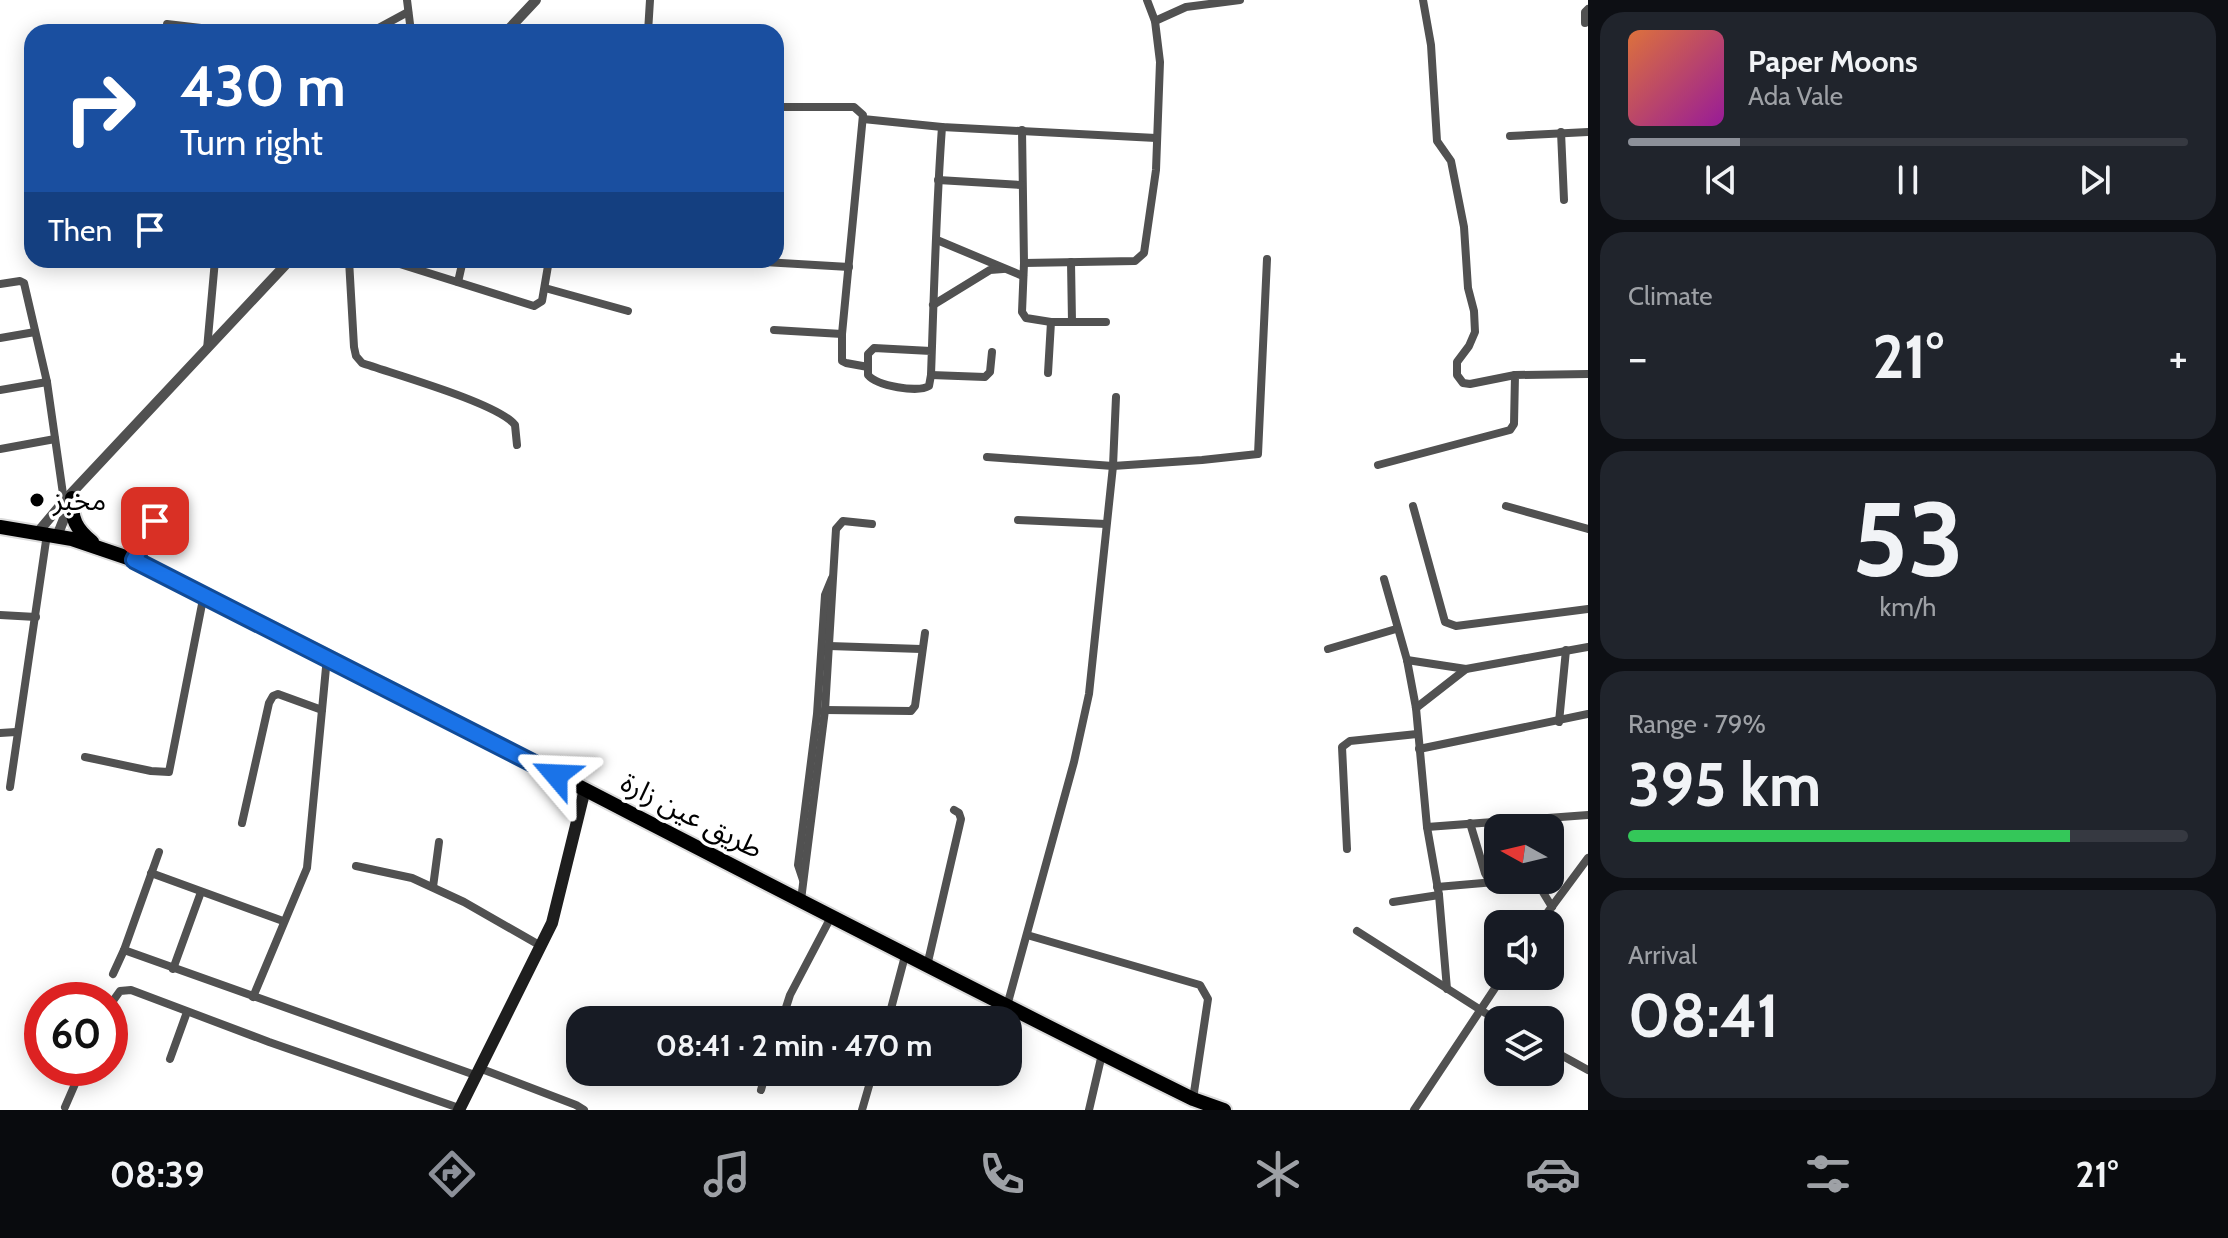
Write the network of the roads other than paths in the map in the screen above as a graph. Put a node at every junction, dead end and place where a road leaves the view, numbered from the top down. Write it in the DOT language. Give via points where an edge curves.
graph roads {
  1 [pos="407,0"];
  2 [pos="536,0"];
  3 [pos="650,0"];
  4 [pos="1147,0"];
  5 [pos="1240,0"];
  6 [pos="1423,0"];
  7 [pos="1588,9"];
  8 [pos="408,12"];
  9 [pos="1155,21"];
  10 [pos="1585,23"];
  11 [pos="386,24"];
  12 [pos="410,24"];
  13 [pos="514,24"];
  14 [pos="648,24"];
  15 [pos="784,107"];
  16 [pos="863,119"];
  17 [pos="942,127"];
  18 [pos="1022,130"];
  19 [pos="1561,132"];
  20 [pos="1588,132"];
  21 [pos="1510,136"];
  22 [pos="1156,138"];
  23 [pos="938,180"];
  24 [pos="1022,185"];
  25 [pos="1564,200"];
  26 [pos="937,240"];
  27 [pos="1267,259"];
  28 [pos="1071,262"];
  29 [pos="784,263"];
  30 [pos="1024,263"];
  31 [pos="849,267"];
  32 [pos="214,268"];
  33 [pos="283,268"];
  34 [pos="350,268"];
  35 [pos="413,268"];
  36 [pos="461,268"];
  37 [pos="548,268"];
  38 [pos="1004,269"];
  39 [pos="1023,276"];
  40 [pos="458,282"];
  41 [pos="0,284"];
  42 [pos="545,288"];
  43 [pos="933,305"];
  44 [pos="628,311"];
  45 [pos="1051,322"];
  46 [pos="1072,322"];
  47 [pos="1106,322"];
  48 [pos="774,330"];
  49 [pos="35,332"];
  50 [pos="842,334"];
  51 [pos="0,338"];
  52 [pos="207,350"];
  53 [pos="931,351"];
  54 [pos="992,352"];
  55 [pos="868,367"];
  56 [pos="1048,373"];
  57 [pos="1588,374"];
  58 [pos="931,375"];
  59 [pos="1515,375"];
  60 [pos="47,382"];
  61 [pos="0,390"];
  62 [pos="1116,397"];
  63 [pos="55,439"];
  64 [pos="517,445"];
  65 [pos="0,449"];
  66 [pos="987,457"];
  67 [pos="1378,465"];
  68 [pos="1113,466"];
  69 [pos="70,497"];
  70 [pos="166,501"];
  71 [pos="1413,506"];
  72 [pos="1506,506"];
  73 [pos="1018,520"];
  74 [pos="872,524"];
  75 [pos="1106,524"];
  76 [pos="0,527"];
  77 [pos="1588,529"];
  78 [pos="47,534"];
  79 [pos="100,546"];
  80 [pos="134,560"];
  81 [pos="833,576"];
  82 [pos="1384,579"];
  83 [pos="204,594"];
  84 [pos="1588,609"];
  85 [pos="0,615"];
  86 [pos="36,617"];
  87 [pos="1396,629"];
  88 [pos="925,633"];
  89 [pos="829,646"];
  90 [pos="1588,647"];
  91 [pos="921,649"];
  92 [pos="1328,649"];
  93 [pos="1566,650"];
  94 [pos="327,657"];
  95 [pos="1407,660"];
  96 [pos="1466,669"];
  97 [pos="1416,708"];
  98 [pos="322,710"];
  99 [pos="825,710"];
  100 [pos="1588,714"];
  101 [pos="1559,722"];
  102 [pos="16,732"];
  103 [pos="0,733"];
  104 [pos="1417,734"];
  105 [pos="1419,749"];
  106 [pos="85,757"];
  107 [pos="10,787"];
  108 [pos="585,789"];
  109 [pos="954,810"];
  110 [pos="1588,815"];
  111 [pos="242,823"];
  112 [pos="1470,823"];
  113 [pos="1427,827"];
  114 [pos="439,842"];
  115 [pos="1347,849"];
  116 [pos="159,852"];
  117 [pos="1588,858"];
  118 [pos="356,866"];
  119 [pos="1484,870"];
  120 [pos="151,873"];
  121 [pos="803,881"];
  122 [pos="1484,883"];
  123 [pos="433,887"];
  124 [pos="1438,891"];
  125 [pos="201,892"];
  126 [pos="1544,894"];
  127 [pos="801,900"];
  128 [pos="1393,902"];
  129 [pos="1552,907"];
  130 [pos="1550,910"];
  131 [pos="831,917"];
  132 [pos="283,921"];
  133 [pos="1357,931"];
  134 [pos="1027,935"];
  135 [pos="541,946"];
  136 [pos="124,950"];
  137 [pos="905,956"];
  138 [pos="927,966"];
  139 [pos="173,969"];
  140 [pos="113,974"];
  141 [pos="1447,989"];
  142 [pos="128,990"];
  143 [pos="1493,990"];
  144 [pos="253,997"];
  145 [pos="786,1006"];
  146 [pos="892,1006"];
  147 [pos="1007,1006"];
  148 [pos="1479,1010"];
  149 [pos="187,1012"];
  150 [pos="1484,1013"];
  151 [pos="1022,1014"];
  152 [pos="1102,1054"];
  153 [pos="1564,1057"];
  154 [pos="170,1059"];
  155 [pos="1588,1070"];
  156 [pos="477,1071"];
  157 [pos="74,1086"];
  158 [pos="762,1086"];
  159 [pos="869,1086"];
  160 [pos="761,1090"];
  161 [pos="1193,1099"];
  162 [pos="65,1107"];
  163 [pos="459,1109"];
  164 [pos="584,1110"];
  165 [pos="862,1110"];
  166 [pos="1089,1110"];
  167 [pos="1224,1110"];
  168 [pos="1414,1110"];
  1 -- 8 [label="street"];
  2 -- 13 [label="street"];
  3 -- 14 [label="street"];
  4 -- 9 [label="street"];
  5 -- 9 [label="street" via="1186,7"];
  6 -- 59 [label="street" via="1437,141 1451,161 1474,311 1475,332 1457,362 1457,375 1470,384"];
  7 -- 10 [label="street"];
  8 -- 11 [label="street"];
  8 -- 12 [label="street"];
  9 -- 22 [label="street" via="1160,62"];
  15 -- 16 [label="street" via="854,107"];
  16 -- 17 [label="street"];
  16 -- 31 [label="street"];
  17 -- 18 [label="street"];
  17 -- 23 [label="street"];
  18 -- 22 [label="street"];
  18 -- 24 [label="street"];
  19 -- 20 [label="street"];
  19 -- 21 [label="street"];
  19 -- 25 [label="street"];
  22 -- 28 [label="street" via="1155,187 1141,258"];
  23 -- 24 [label="street"];
  23 -- 26 [label="street"];
  24 -- 30 [label="street"];
  26 -- 38 [label="street"];
  26 -- 43 [label="street"];
  27 -- 68 [label="street" via="1258,454"];
  28 -- 30 [label="street"];
  28 -- 46 [label="street"];
  29 -- 31 [label="street"];
  30 -- 39 [label="street"];
  31 -- 50 [label="street"];
  32 -- 52 [label="street"];
  33 -- 52 [label="street"];
  34 -- 64 [label="street" via="356,356 362,363 502,414 515,425"];
  35 -- 40 [label="street"];
  36 -- 40 [label="street"];
  37 -- 42 [label="street"];
  38 -- 39 [label="street"];
  38 -- 43 [label="street" via="990,270"];
  39 -- 45 [label="street" via="1022,312 1026,318"];
  40 -- 42 [label="street" via="534,306 542,301"];
  41 -- 49 [label="street" via="24,283"];
  42 -- 44 [label="street"];
  43 -- 53 [label="street"];
  45 -- 46 [label="street"];
  45 -- 56 [label="street"];
  46 -- 47 [label="street"];
  48 -- 50 [label="street"];
  49 -- 51 [label="street"];
  49 -- 60 [label="street"];
  50 -- 55 [label="street" via="842,361"];
  52 -- 69 [label="street"];
  53 -- 55 [label="street" via="874,348"];
  53 -- 58 [label="street"];
  54 -- 58 [label="street" via="985,377"];
  55 -- 58 [label="street" via="877,383 921,390 929,386"];
  57 -- 59 [label="street"];
  59 -- 67 [label="street" via="1510,430"];
  60 -- 61 [label="street"];
  60 -- 63 [label="street"];
  62 -- 68 [label="street"];
  63 -- 65 [label="street"];
  63 -- 69 [label="street"];
  66 -- 68 [label="street"];
  68 -- 75 [label="street"];
  69 -- 78 [label="street"];
  69 -- 78 [label="street"];
  69 -- 79 [label="main road" via="76,528"];
  70 -- 80 [label="street"];
  71 -- 84 [label="street" via="1445,622 1456,626"];
  72 -- 77 [label="street"];
  73 -- 75 [label="street"];
  74 -- 81 [label="street" via="838,525"];
  75 -- 134 [label="street" via="1089,694"];
  76 -- 78 [label="main road, طريق عين زارة"];
  78 -- 79 [label="main road, طريق عين زارة"];
  78 -- 86 [label="street"];
  79 -- 80 [label="main road, طريق عين زارة"];
  80 -- 83 [label="main road, طريق عين زارة"];
  81 -- 89 [label="street"];
  81 -- 121 [label="street" via="825,595 798,865"];
  82 -- 87 [label="street"];
  83 -- 94 [label="main road, طريق عين زارة"];
  83 -- 106 [label="street" via="169,772"];
  85 -- 86 [label="street"];
  86 -- 102 [label="street"];
  87 -- 92 [label="street"];
  87 -- 95 [label="street"];
  88 -- 91 [label="street"];
  89 -- 91 [label="street"];
  89 -- 99 [label="street"];
  90 -- 93 [label="street"];
  91 -- 99 [label="street" via="911,711"];
  93 -- 96 [label="street"];
  93 -- 101 [label="street"];
  94 -- 98 [label="street"];
  94 -- 108 [label="main road, طريق عين زارة"];
  95 -- 96 [label="street"];
  95 -- 97 [label="street"];
  96 -- 97 [label="street"];
  97 -- 104 [label="street"];
  98 -- 111 [label="street" via="273,696"];
  98 -- 132 [label="street" via="307,868"];
  99 -- 121 [label="street"];
  100 -- 101 [label="street"];
  101 -- 105 [label="street"];
  102 -- 103 [label="street"];
  102 -- 107 [label="street"];
  104 -- 105 [label="street"];
  104 -- 115 [label="street" via="1350,741 1342,747"];
  105 -- 113 [label="street"];
  108 -- 127 [label="main road, طريق عين زارة"];
  108 -- 135 [label="main road" via="557,905"];
  109 -- 138 [label="street" via="961,819"];
  110 -- 112 [label="street"];
  112 -- 113 [label="street"];
  112 -- 119 [label="street"];
  113 -- 124 [label="street"];
  114 -- 123 [label="street"];
  116 -- 120 [label="street"];
  117 -- 129 [label="street"];
  118 -- 123 [label="street" via="401,874"];
  120 -- 125 [label="street"];
  120 -- 136 [label="street"];
  121 -- 127 [label="street"];
  122 -- 124 [label="street"];
  123 -- 135 [label="street"];
  124 -- 128 [label="street"];
  124 -- 141 [label="street"];
  125 -- 132 [label="street"];
  125 -- 139 [label="street"];
  126 -- 129 [label="street"];
  127 -- 131 [label="main road, طريق عين زارة"];
  129 -- 130 [label="street"];
  131 -- 137 [label="main road, طريق عين زارة"];
  131 -- 145 [label="street"];
  132 -- 144 [label="street"];
  133 -- 141 [label="street"];
  134 -- 147 [label="street"];
  134 -- 161 [label="street" via="1200,985 1208,999"];
  135 -- 156 [label="main road"];
  136 -- 139 [label="street"];
  136 -- 140 [label="street"];
  137 -- 138 [label="main road, طريق عين زارة"];
  137 -- 146 [label="street"];
  138 -- 147 [label="main road, طريق عين زارة"];
  139 -- 144 [label="street"];
  141 -- 148 [label="street"];
  142 -- 149 [label="street"];
  143 -- 148 [label="street"];
  144 -- 156 [label="street"];
  148 -- 150 [label="street"];
  148 -- 168 [label="street"];
  149 -- 154 [label="street"];
  149 -- 163 [label="street"];
  151 -- 152 [label="main road, طريق عين زارة"];
  152 -- 161 [label="main road, طريق عين زارة"];
  152 -- 166 [label="street"];
  153 -- 155 [label="street"];
  156 -- 163 [label="main road"];
  156 -- 164 [label="street"];
  157 -- 162 [label="street"];
  158 -- 160 [label="street"];
  159 -- 165 [label="street"];
  161 -- 167 [label="main road, طريق عين زارة"];
}
